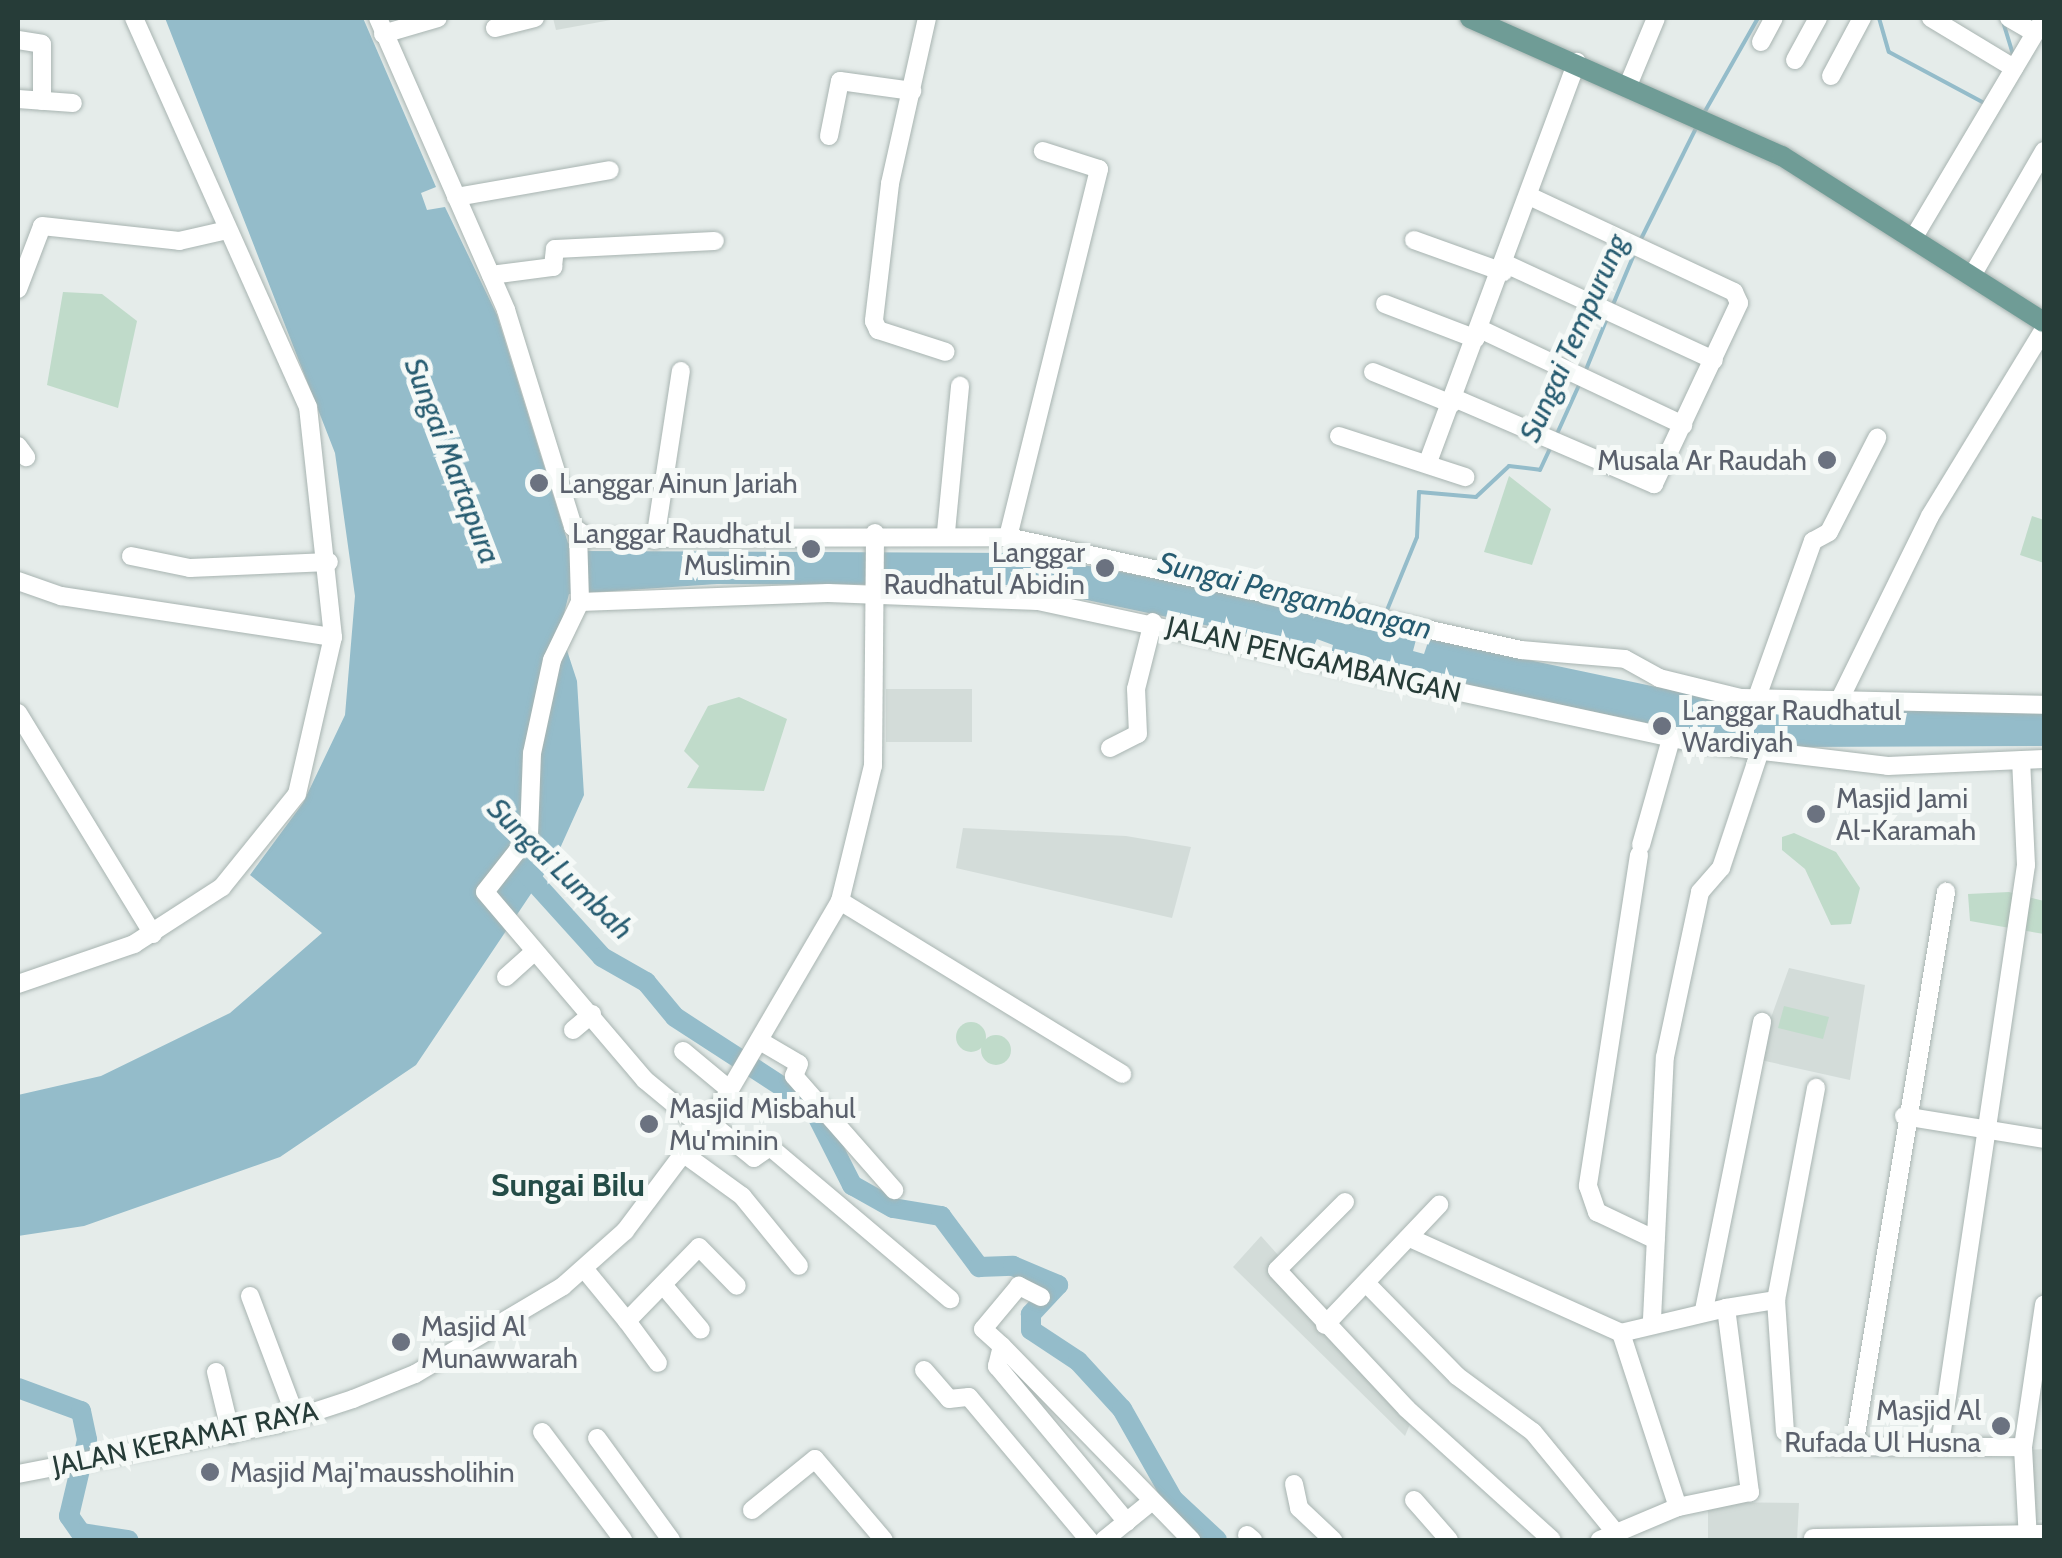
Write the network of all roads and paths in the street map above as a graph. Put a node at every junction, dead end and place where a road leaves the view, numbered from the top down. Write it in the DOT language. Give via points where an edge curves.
graph roads {
  1 [pos="134,18"];
  2 [pos="438,18"];
  3 [pos="535,18"];
  4 [pos="927,18"];
  5 [pos="1470,18"];
  6 [pos="1656,18"];
  7 [pos="1774,18"];
  8 [pos="1818,18"];
  9 [pos="1862,18"];
  10 [pos="1931,18"];
  11 [pos="2010,18"];
  12 [pos="1506,24"];
  13 [pos="2040,25"];
  14 [pos="381,26"];
  15 [pos="495,28"];
  16 [pos="18,40"];
  17 [pos="1760,42"];
  18 [pos="1794,60"];
  19 [pos="1577,62"];
  20 [pos="2014,68"];
  21 [pos="1831,76"];
  22 [pos="1629,83"];
  23 [pos="912,91"];
  24 [pos="18,99"];
  25 [pos="42,101"];
  26 [pos="73,102"];
  27 [pos="829,136"];
  28 [pos="1043,151"];
  29 [pos="2044,151"];
  30 [pos="610,170"];
  31 [pos="1529,196"];
  32 [pos="456,197"];
  33 [pos="223,231"];
  34 [pos="1914,237"];
  35 [pos="1414,240"];
  36 [pos="715,242"];
  37 [pos="1504,268"];
  38 [pos="1973,274"];
  39 [pos="491,275"];
  40 [pos="18,289"];
  41 [pos="1385,304"];
  42 [pos="2044,325"];
  43 [pos="1478,334"];
  44 [pos="946,352"];
  45 [pos="1714,360"];
  46 [pos="681,371"];
  47 [pos="1373,372"];
  48 [pos="960,386"];
  49 [pos="1453,401"];
  50 [pos="1683,424"];
  51 [pos="1338,436"];
  52 [pos="1878,438"];
  53 [pos="1428,462"];
  54 [pos="1465,478"];
  55 [pos="946,532"];
  56 [pos="1008,537"];
  57 [pos="875,539"];
  58 [pos="578,540"];
  59 [pos="654,540"];
  60 [pos="132,556"];
  61 [pos="329,562"];
  62 [pos="18,581"];
  63 [pos="876,592"];
  64 [pos="580,600"];
  65 [pos="1153,622"];
  66 [pos="333,637"];
  67 [pos="1756,700"];
  68 [pos="1838,703"];
  69 [pos="2044,705"];
  70 [pos="18,713"];
  71 [pos="1671,739"];
  72 [pos="1110,748"];
  73 [pos="1760,751"];
  74 [pos="2044,759"];
  75 [pos="2021,760"];
  76 [pos="1946,892"];
  77 [pos="840,901"];
  78 [pos="153,934"];
  79 [pos="534,952"];
  80 [pos="506,977"];
  81 [pos="18,984"];
  82 [pos="592,1014"];
  83 [pos="1762,1022"];
  84 [pos="574,1030"];
  85 [pos="760,1041"];
  86 [pos="683,1051"];
  87 [pos="1122,1074"];
  88 [pos="1816,1088"];
  89 [pos="730,1090"];
  90 [pos="1904,1116"];
  91 [pos="706,1124"];
  92 [pos="1987,1130"];
  93 [pos="2044,1139"];
  94 [pos="684,1154"];
  95 [pos="894,1190"];
  96 [pos="1344,1202"];
  97 [pos="1439,1205"];
  98 [pos="1410,1238"];
  99 [pos="1656,1240"];
  100 [pos="799,1266"];
  101 [pos="586,1271"];
  102 [pos="1366,1283"];
  103 [pos="664,1286"];
  104 [pos="738,1286"];
  105 [pos="250,1296"];
  106 [pos="1041,1296"];
  107 [pos="950,1299"];
  108 [pos="1776,1300"];
  109 [pos="2044,1305"];
  110 [pos="1726,1308"];
  111 [pos="1704,1310"];
  112 [pos="1652,1320"];
  113 [pos="628,1321"];
  114 [pos="1324,1325"];
  115 [pos="701,1330"];
  116 [pos="1621,1333"];
  117 [pos="1002,1346"];
  118 [pos="658,1363"];
  119 [pos="924,1370"];
  120 [pos="216,1372"];
  121 [pos="296,1418"];
  122 [pos="542,1432"];
  123 [pos="1785,1432"];
  124 [pos="231,1434"];
  125 [pos="597,1438"];
  126 [pos="1940,1444"];
  127 [pos="1817,1446"];
  128 [pos="1854,1446"];
  129 [pos="2023,1447"];
  130 [pos="18,1474"];
  131 [pos="1294,1484"];
  132 [pos="1414,1500"];
  133 [pos="1152,1502"];
  134 [pos="1678,1507"];
  135 [pos="752,1510"];
  136 [pos="1127,1522"];
  137 [pos="1607,1536"];
  138 [pos="2034,1536"];
  139 [pos="1946,1537"];
  140 [pos="1813,1538"];
  141 [pos="623,1540"];
  142 [pos="671,1540"];
  143 [pos="884,1540"];
  144 [pos="1089,1540"];
  145 [pos="1104,1540"];
  146 [pos="1191,1540"];
  147 [pos="1333,1540"];
  148 [pos="1449,1540"];
  149 [pos="1552,1540"];
  150 [pos="1862,1540"];
  1 -- 33 [label="street"];
  2 -- 14 [label="street"];
  3 -- 15 [label="street"];
  4 -- 23 [label="street"];
  5 -- 12 [label="main road"];
  6 -- 22 [label="street"];
  7 -- 17 [label="street"];
  8 -- 18 [label="street"];
  9 -- 21 [label="street"];
  10 -- 20 [label="street"];
  11 -- 13 [label="street"];
  12 -- 19 [label="main road"];
  13 -- 20 [label="street"];
  14 -- 32 [label="street"];
  16 -- 25 [label="street" via="42,44"];
  19 -- 22 [label="main road"];
  19 -- 31 [label="street"];
  20 -- 34 [label="street"];
  22 -- 34 [label="main road" via="1720,124"];
  23 -- 27 [label="street" via="840,82"];
  23 -- 44 [label="street" via="890,184 874,326"];
  24 -- 25 [label="street"];
  25 -- 26 [label="street"];
  28 -- 56 [label="street" via="1099,170"];
  29 -- 38 [label="street"];
  30 -- 32 [label="street"];
  31 -- 37 [label="street"];
  31 -- 45 [label="street" via="1737,294"];
  32 -- 39 [label="street"];
  33 -- 40 [label="street" via="180,241 42,226"];
  33 -- 61 [label="street" via="308,407"];
  34 -- 38 [label="main road"];
  35 -- 37 [label="street"];
  36 -- 39 [label="street" via="555,250 553,267"];
  37 -- 43 [label="street"];
  37 -- 45 [label="street"];
  38 -- 42 [label="main road"];
  39 -- 58 [label="street"];
  41 -- 43 [label="street"];
  42 -- 68 [label="street" via="1930,516"];
  43 -- 49 [label="street"];
  43 -- 50 [label="street"];
  45 -- 50 [label="street"];
  46 -- 59 [label="street"];
  47 -- 49 [label="street"];
  48 -- 55 [label="street"];
  49 -- 50 [label="street" via="1654,484"];
  49 -- 53 [label="street"];
  51 -- 53 [label="street"];
  52 -- 67 [label="street" via="1829,532 1812,541"];
  53 -- 54 [label="street"];
  55 -- 56 [label="street"];
  55 -- 57 [label="street"];
  56 -- 67 [label="street" via="1522,650 1625,659 1659,678"];
  57 -- 59 [label="street"];
  57 -- 63 [label="street, JALAN KERAMAT RAYA"];
  58 -- 59 [label="street"];
  58 -- 64 [label="street"];
  60 -- 61 [label="street" via="190,568"];
  61 -- 66 [label="street"];
  62 -- 66 [label="street" via="61,596"];
  63 -- 64 [label="street, JALAN PENGAMBANGAN"];
  63 -- 65 [label="street, JALAN PENGAMBANGAN" via="1038,601"];
  63 -- 77 [label="street, JALAN KERAMAT RAYA" via="873,766"];
  64 -- 79 [label="street" via="552,660 532,753 528,836 485,892"];
  65 -- 71 [label="street, JALAN PENGAMBANGAN"];
  65 -- 72 [label="street" via="1136,690 1136,738"];
  66 -- 78 [label="street" via="320,724 291,805 222,887"];
  67 -- 68 [label="street"];
  68 -- 69 [label="street"];
  70 -- 78 [label="street"];
  71 -- 73 [label="street, JALAN PENGAMBANGAN"];
  71 -- 99 [label="street" via="1640,850 1588,1186 1597,1212"];
  73 -- 75 [label="street, JALAN PENGAMBANGAN" via="1888,766"];
  73 -- 99 [label="street" via="1721,868 1700,892 1662,1077"];
  74 -- 75 [label="street, JALAN PENGAMBANGAN"];
  75 -- 92 [label="street" via="2026,864"];
  76 -- 90 [label="street"];
  77 -- 85 [label="street, JALAN KERAMAT RAYA"];
  77 -- 87 [label="street"];
  78 -- 81 [label="street"];
  79 -- 80 [label="street"];
  79 -- 82 [label="street"];
  82 -- 84 [label="street"];
  82 -- 91 [label="street" via="646,1080"];
  83 -- 111 [label="street"];
  85 -- 89 [label="street, JALAN KERAMAT RAYA"];
  85 -- 95 [label="street" via="799,1064 794,1076"];
  86 -- 89 [label="street"];
  88 -- 108 [label="street"];
  89 -- 91 [label="street, JALAN KERAMAT RAYA"];
  90 -- 92 [label="street"];
  90 -- 128 [label="street"];
  91 -- 94 [label="street, JALAN KERAMAT RAYA"];
  91 -- 107 [label="street" via="754,1158 770,1147"];
  92 -- 93 [label="street"];
  92 -- 126 [label="street"];
  94 -- 100 [label="street" via="742,1196"];
  94 -- 101 [label="street, JALAN KERAMAT RAYA"];
  96 -- 114 [label="street" via="1278,1270"];
  97 -- 98 [label="street"];
  98 -- 102 [label="street"];
  98 -- 116 [label="street"];
  99 -- 112 [label="street"];
  101 -- 113 [label="street"];
  101 -- 121 [label="street, JALAN KERAMAT RAYA" via="415,1374"];
  102 -- 114 [label="street"];
  102 -- 137 [label="street" via="1458,1376 1534,1432"];
  103 -- 104 [label="street" via="702,1246"];
  103 -- 113 [label="street"];
  103 -- 115 [label="street"];
  105 -- 121 [label="street"];
  106 -- 117 [label="street" via="1019,1286 978,1325"];
  108 -- 110 [label="street"];
  108 -- 123 [label="street"];
  109 -- 129 [label="street"];
  110 -- 111 [label="street"];
  110 -- 134 [label="street" via="1750,1492"];
  111 -- 112 [label="street"];
  112 -- 116 [label="street"];
  113 -- 118 [label="street"];
  114 -- 149 [label="street"];
  116 -- 134 [label="street"];
  117 -- 133 [label="street"];
  117 -- 136 [label="street" via="997,1366"];
  119 -- 144 [label="street" via="949,1398 969,1397"];
  120 -- 124 [label="street"];
  121 -- 124 [label="street, JALAN KERAMAT RAYA"];
  122 -- 141 [label="street"];
  124 -- 130 [label="street, JALAN KERAMAT RAYA"];
  125 -- 142 [label="street"];
  126 -- 128 [label="street"];
  126 -- 129 [label="street"];
  127 -- 128 [label="street"];
  129 -- 138 [label="street"];
  131 -- 147 [label="street" via="1299,1508"];
  132 -- 148 [label="street"];
  133 -- 136 [label="street"];
  133 -- 146 [label="street"];
  134 -- 137 [label="street"];
  135 -- 143 [label="street" via="815,1459"];
  136 -- 145 [label="street"];
  138 -- 139 [label="street"];
  139 -- 150 [label="street"];
  140 -- 150 [label="street"];
}
